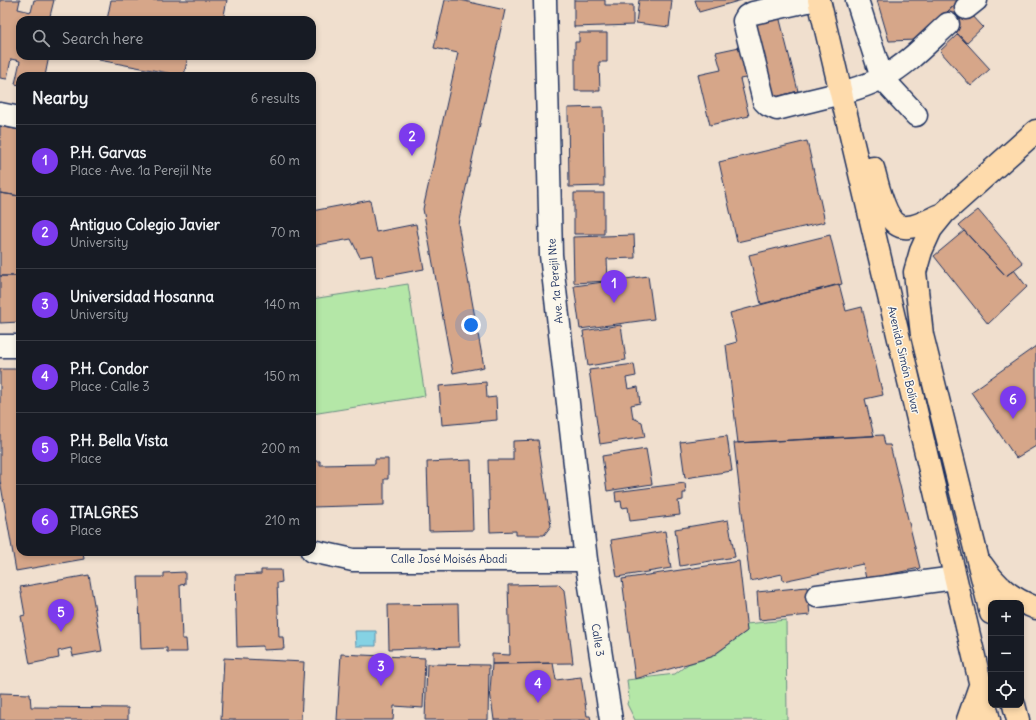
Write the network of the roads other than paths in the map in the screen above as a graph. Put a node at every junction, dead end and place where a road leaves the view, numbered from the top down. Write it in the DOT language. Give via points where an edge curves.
graph roads {
  1 [pos="545,0"];
  2 [pos="812,0"];
  3 [pos="819,0"];
  4 [pos="857,0"];
  5 [pos="948,24"];
  6 [pos="882,78"];
  7 [pos="843,97"];
  8 [pos="0,114"];
  9 [pos="916,115"];
  10 [pos="16,117"];
  11 [pos="1036,131"];
  12 [pos="944,213"];
  13 [pos="0,346"];
  14 [pos="16,346"];
  15 [pos="316,552"];
  16 [pos="977,556"];
  17 [pos="586,560"];
  18 [pos="955,578"];
  19 [pos="817,596"];
  20 [pos="988,601"];
  21 [pos="1036,608"];
  22 [pos="980,686"];
  23 [pos="1015,708"];
  24 [pos="611,720"];
  25 [pos="968,720"];
  26 [pos="989,720"];
  27 [pos="1018,720"];
  1 -- 17 [label="street, Ave. 1a Perejil Nte" via="551,255"];
  2 -- 7 [label="street" via="753,13 744,21 764,101 778,109"];
  3 -- 7 [label="main road, Avenida Simón Bolívar"];
  4 -- 6 [label="street"];
  5 -- 6 [label="street" via="898,68"];
  6 -- 7 [label="street"];
  6 -- 9 [label="street"];
  7 -- 12 [label="main road" via="864,138 886,210 895,223 901,227 908,227"];
  7 -- 18 [label="main road, Avenida Simón Bolívar"];
  8 -- 10 [label="street"];
  11 -- 12 [label="main road"];
  12 -- 16 [label="main road" via="931,230 915,272 922,335"];
  13 -- 14 [label="street"];
  15 -- 17 [label="street, Calle José Moisés Abadi" via="353,560"];
  16 -- 20 [label="main road"];
  16 -- 21 [label="main road" via="1000,588"];
  17 -- 24 [label="street, Calle 3"];
  18 -- 19 [label="street"];
  18 -- 22 [label="main road, Avenida Simón Bolívar"];
  22 -- 25 [label="main road"];
  22 -- 26 [label="main road, Avenida Simón Bolívar"];
  23 -- 27 [label="main road"];
}
